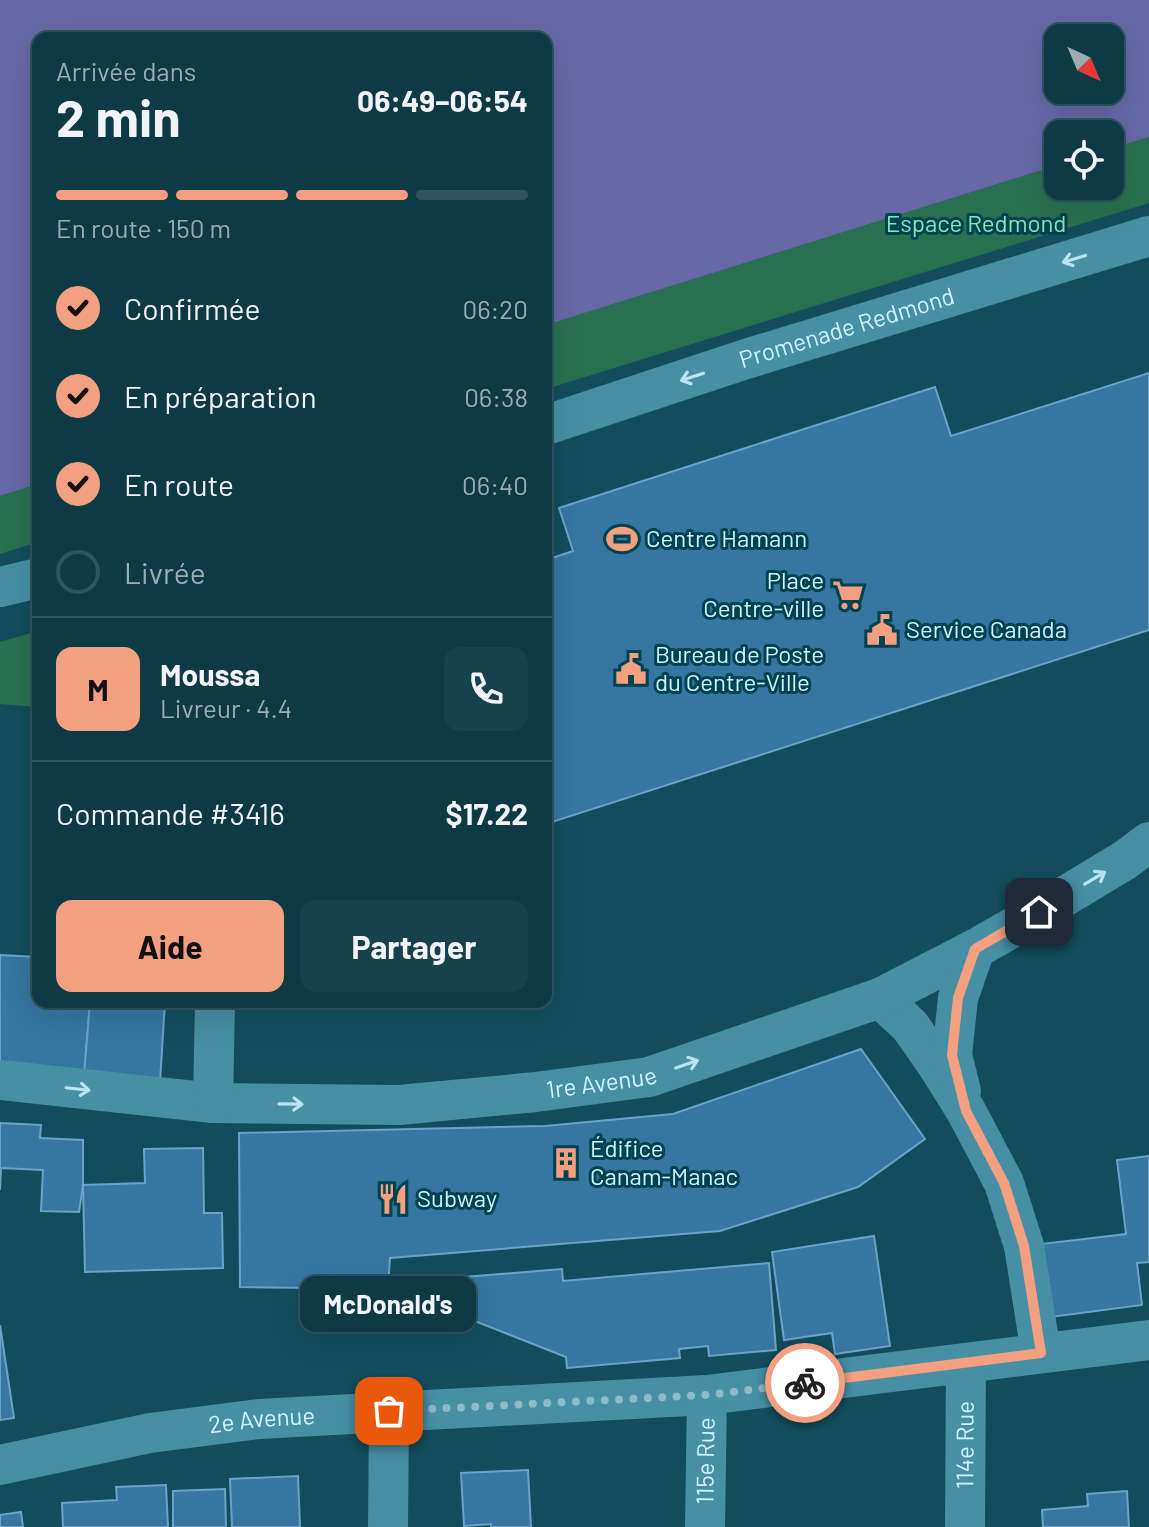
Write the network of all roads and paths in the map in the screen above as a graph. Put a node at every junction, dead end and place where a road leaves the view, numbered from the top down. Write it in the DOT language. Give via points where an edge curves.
graph roads {
  1 [pos="1149,236"];
  2 [pos="552,423"];
  3 [pos="32,579"];
  4 [pos="0,587"];
  5 [pos="1149,842"];
  6 [pos="975,949"];
  7 [pos="880,998"];
  8 [pos="215,1008"];
  9 [pos="0,1080"];
  10 [pos="213,1103"];
  11 [pos="966,1111"];
  12 [pos="1149,1340"];
  13 [pos="1041,1353"];
  14 [pos="966,1363"];
  15 [pos="707,1395"];
  16 [pos="389,1411"];
  17 [pos="0,1465"];
  18 [pos="388,1527"];
  19 [pos="705,1527"];
  20 [pos="965,1527"];
  1 -- 2 [label="street, Promenade Redmond, one-way"];
  3 -- 4 [label="street"];
  6 -- 5 [label="street, 1re Avenue, one-way"];
  6 -- 7 [label="street, 1re Avenue"];
  6 -- 11 [label="street" via="958,998 952,1055"];
  10 -- 7 [label="street, 1re Avenue, one-way" via="399,1105 649,1077"];
  7 -- 11 [label="street" via="910,1026"];
  8 -- 10 [label="street"];
  9 -- 10 [label="street, 1re Avenue, one-way"];
  11 -- 13 [label="street" via="1004,1183 1024,1246"];
  12 -- 13 [label="street, 2e Avenue"];
  13 -- 14 [label="street, 2e Avenue"];
  14 -- 15 [label="street, 2e Avenue"];
  14 -- 20 [label="street, 114e Rue"];
  15 -- 16 [label="street, 2e Avenue"];
  15 -- 19 [label="street, 115e Rue"];
  16 -- 17 [label="street, 2e Avenue" via="150,1433"];
  16 -- 18 [label="street"];
}
